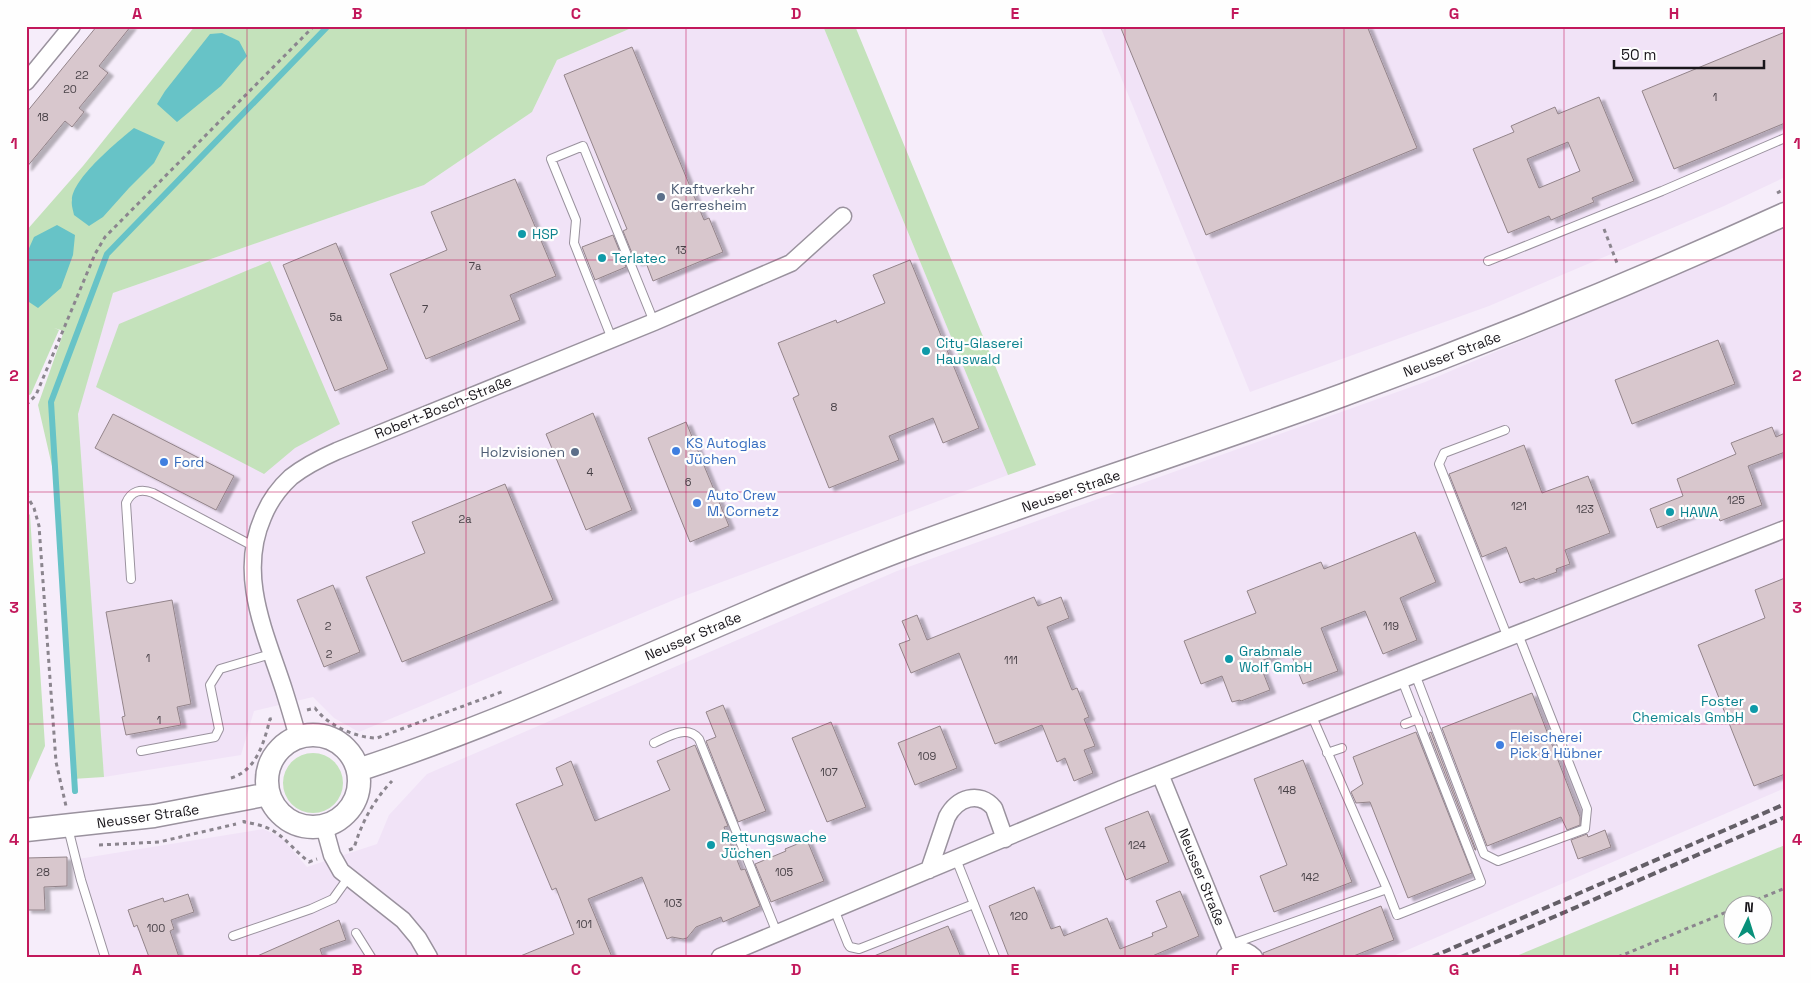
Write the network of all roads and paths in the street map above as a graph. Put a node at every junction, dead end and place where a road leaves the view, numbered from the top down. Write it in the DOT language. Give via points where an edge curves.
graph roads {
  1 [pos="72,26"];
  2 [pos="314,26"];
  3 [pos="26,82"];
  4 [pos="1785,138"];
  5 [pos="1785,214"];
  6 [pos="842,216"];
  7 [pos="1599,216"];
  8 [pos="1488,261"];
  9 [pos="1618,264"];
  10 [pos="654,322"];
  11 [pos="612,339"];
  12 [pos="26,405"];
  13 [pos="1505,430"];
  14 [pos="26,494"];
  15 [pos="1785,529"];
  16 [pos="253,546"];
  17 [pos="130,579"];
  18 [pos="1513,636"];
  19 [pos="271,654"];
  20 [pos="1409,677"];
  21 [pos="1311,714"];
  22 [pos="1418,719"];
  23 [pos="1405,724"];
  24 [pos="298,738"];
  25 [pos="654,743"];
  26 [pos="1342,748"];
  27 [pos="141,751"];
  28 [pos="1327,753"];
  29 [pos="257,755"];
  30 [pos="358,770"];
  31 [pos="1160,774"];
  32 [pos="230,779"];
  33 [pos="268,794"];
  34 [pos="64,817"];
  35 [pos="324,826"];
  36 [pos="26,830"];
  37 [pos="1005,838"];
  38 [pos="956,859"];
  39 [pos="929,870"];
  40 [pos="348,878"];
  41 [pos="1785,888"];
  42 [pos="1386,889"];
  43 [pos="1766,896"];
  44 [pos="974,904"];
  45 [pos="834,910"];
  46 [pos="1724,913"];
  47 [pos="356,933"];
  48 [pos="777,933"];
  49 [pos="233,936"];
  50 [pos="1229,951"];
  51 [pos="105,957"];
  52 [pos="372,957"];
  53 [pos="429,957"];
  54 [pos="720,957"];
  55 [pos="996,957"];
  56 [pos="1254,957"];
  57 [pos="1618,957"];
  1 -- 3 [label="street"];
  2 -- 12 [label="path" via="102,241 36,394"];
  4 -- 7 [label="lane"];
  5 -- 30 [label="main road, Neusser Straße" via="1488,340 1280,418 922,542 489,722"];
  6 -- 10 [label="street, Robert-Bosch-Straße" via="791,263"];
  7 -- 8 [label="lane"];
  7 -- 9 [label="path"];
  10 -- 11 [label="street, Robert-Bosch-Straße"];
  10 -- 11 [label="lane" via="583,146 552,159 576,220 574,243"];
  11 -- 16 [label="street, Robert-Bosch-Straße" via="337,450 306,466 290,478 269,504"];
  13 -- 18 [label="lane" via="1444,453 1440,464"];
  14 -- 34 [label="path" via="39,526 56,755 66,808"];
  15 -- 18 [label="street"];
  16 -- 17 [label="lane" via="153,493 138,490 130,494 126,503"];
  16 -- 19 [label="street, Robert-Bosch-Straße" via="253,581"];
  18 -- 20 [label="street"];
  18 -- 20 [label="lane" via="1587,809 1585,829 1498,861 1484,854"];
  19 -- 24 [label="street, Robert-Bosch-Straße"];
  19 -- 27 [label="lane" via="220,668 210,685 219,728 216,737"];
  20 -- 21 [label="street"];
  20 -- 22 [label="lane"];
  21 -- 28 [label="lane"];
  21 -- 31 [label="street"];
  22 -- 23 [label="lane"];
  22 -- 42 [label="lane" via="1481,882 1397,915"];
  24 -- 30 [label="main road" via="324,736 336,741 354,758"];
  24 -- 33 [label="main road" via="275,756 268,770"];
  25 -- 48 [label="lane" via="684,732 695,734 699,739"];
  26 -- 28 [label="lane"];
  28 -- 42 [label="lane"];
  29 -- 32 [label="path" via="246,770"];
  30 -- 35 [label="main road" via="360,784 354,805 345,816"];
  31 -- 37 [label="street"];
  31 -- 50 [label="street, Neusser Straße"];
  33 -- 34 [label="main road, Neusser Straße" via="126,820"];
  33 -- 35 [label="main road" via="288,820 300,826"];
  34 -- 36 [label="main road, Neusser Straße"];
  34 -- 51 [label="lane"];
  35 -- 40 [label="street" via="334,860"];
  37 -- 38 [label="street"];
  37 -- 39 [label="street" via="994,808 977,798 968,798 955,804 947,817"];
  38 -- 39 [label="street"];
  38 -- 44 [label="lane"];
  39 -- 45 [label="street"];
  40 -- 49 [label="lane" via="333,899 311,910"];
  40 -- 53 [label="street" via="397,915 418,938"];
  41 -- 43 [label="path"];
  42 -- 50 [label="lane"];
  44 -- 45 [label="lane" via="859,950 848,944"];
  44 -- 55 [label="lane"];
  45 -- 48 [label="street"];
  46 -- 57 [label="path"];
  47 -- 52 [label="lane"];
  48 -- 54 [label="street"];
  50 -- 56 [label="street" via="1244,951"];
}
